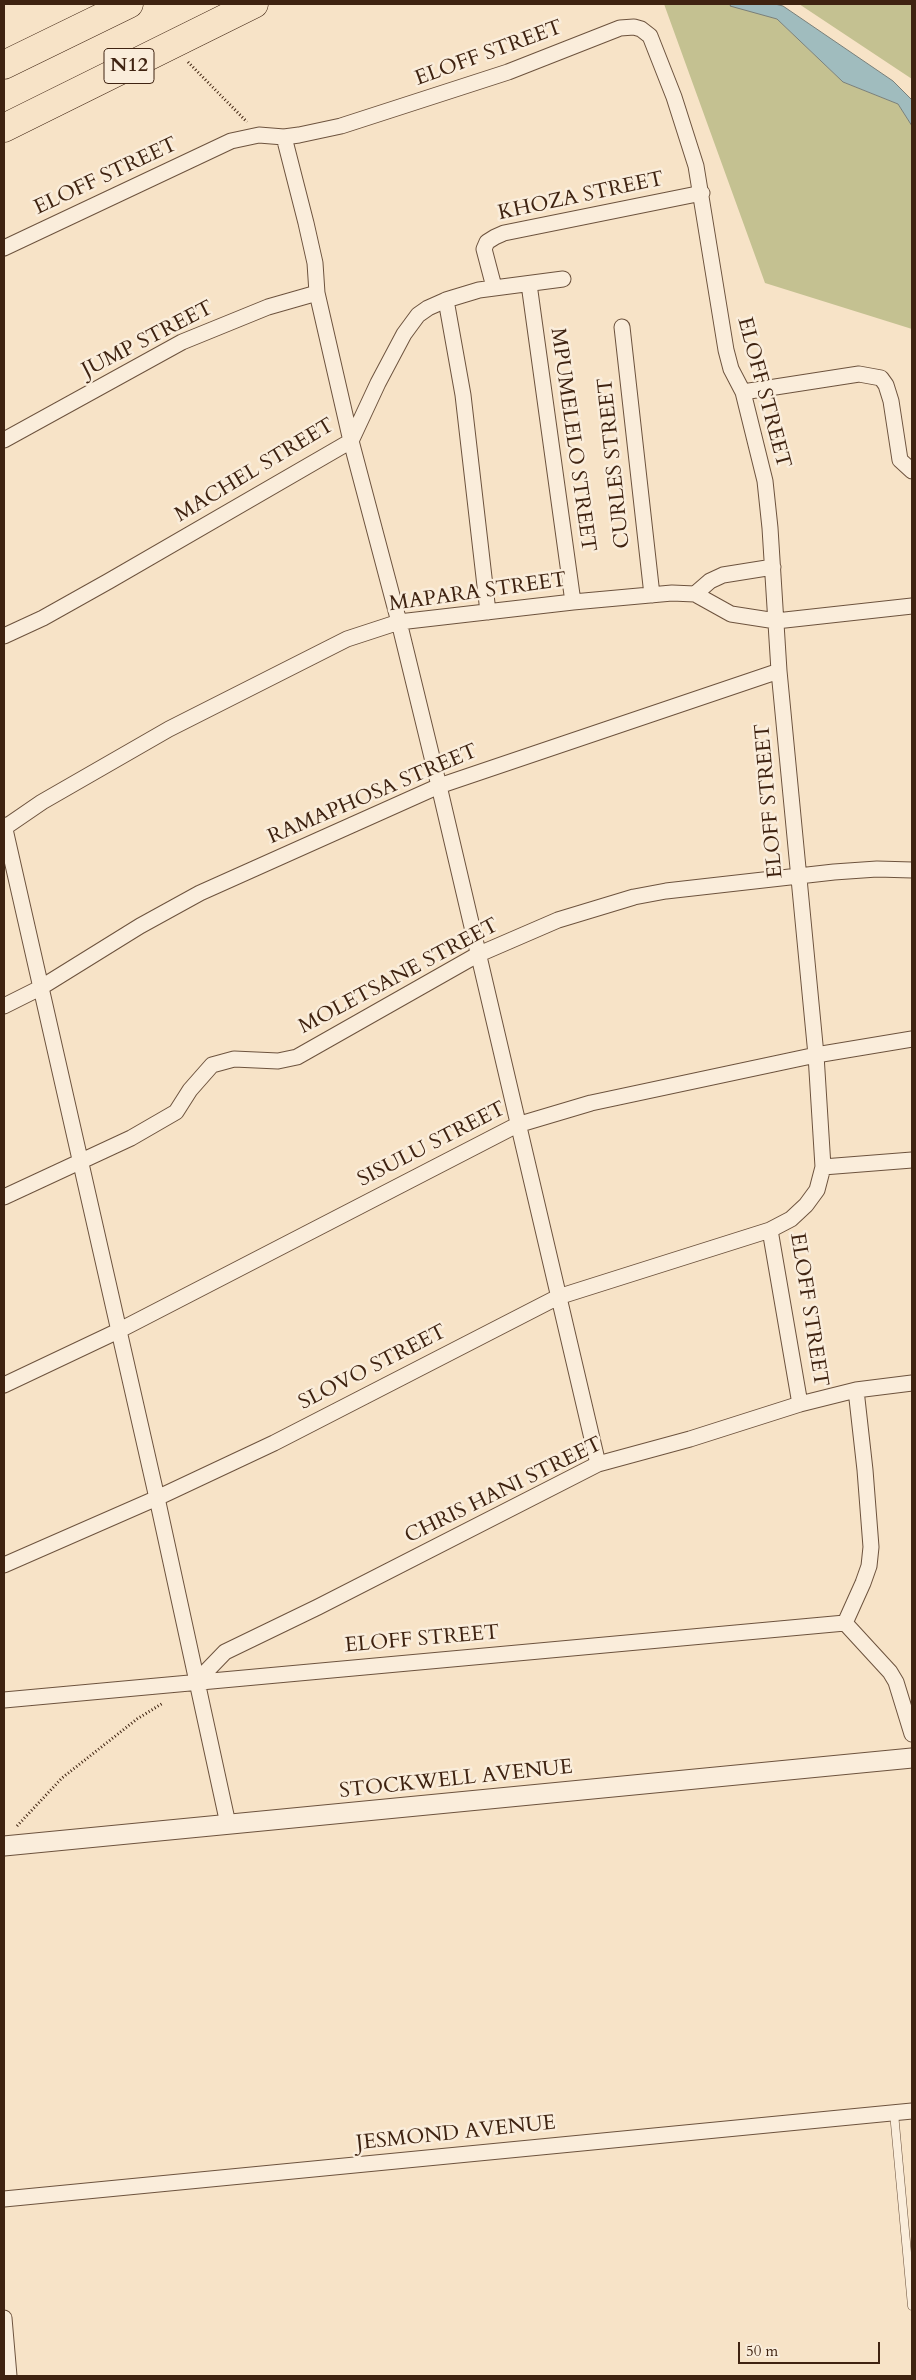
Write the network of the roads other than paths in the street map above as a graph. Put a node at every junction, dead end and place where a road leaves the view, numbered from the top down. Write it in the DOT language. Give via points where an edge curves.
graph roads {
  1 [pos="129,4"];
  2 [pos="254,4"];
  3 [pos="4,65"];
  4 [pos="4,128"];
  5 [pos="284,137"];
  6 [pos="702,193"];
  7 [pos="4,248"];
  8 [pos="563,279"];
  9 [pos="529,284"];
  10 [pos="494,287"];
  11 [pos="317,292"];
  12 [pos="446,300"];
  13 [pos="622,327"];
  14 [pos="743,392"];
  15 [pos="4,440"];
  16 [pos="351,442"];
  17 [pos="912,471"];
  18 [pos="773,567"];
  19 [pos="694,594"];
  20 [pos="652,595"];
  21 [pos="573,602"];
  22 [pos="912,606"];
  23 [pos="488,612"];
  24 [pos="776,621"];
  25 [pos="399,622"];
  26 [pos="4,636"];
  27 [pos="779,671"];
  28 [pos="439,786"];
  29 [pos="4,827"];
  30 [pos="912,870"];
  31 [pos="799,876"];
  32 [pos="477,955"];
  33 [pos="40,988"];
  34 [pos="4,1006"];
  35 [pos="912,1040"];
  36 [pos="816,1055"];
  37 [pos="517,1125"];
  38 [pos="912,1160"];
  39 [pos="79,1162"];
  40 [pos="823,1167"];
  41 [pos="4,1197"];
  42 [pos="770,1230"];
  43 [pos="558,1297"];
  44 [pos="118,1331"];
  45 [pos="912,1383"];
  46 [pos="4,1385"];
  47 [pos="856,1390"];
  48 [pos="800,1404"];
  49 [pos="598,1464"];
  50 [pos="157,1498"];
  51 [pos="4,1566"];
  52 [pos="845,1623"];
  53 [pos="197,1681"];
  54 [pos="4,1700"];
  55 [pos="912,1734"];
  56 [pos="912,1758"];
  57 [pos="228,1824"];
  58 [pos="4,1846"];
  59 [pos="912,2111"];
  60 [pos="894,2112"];
  61 [pos="4,2199"];
  62 [pos="912,2306"];
  63 [pos="4,2318"];
  64 [pos="9,2376"];
  1 -- 3 [label="highway, N12"];
  2 -- 4 [label="highway, N12"];
  5 -- 6 [label="street, ELOFF STREET" via="317,132 391,111 508,72 609,32 634,27 650,36 696,166"];
  5 -- 7 [label="street, ELOFF STREET" via="259,135 231,141"];
  5 -- 11 [label="street" via="315,263"];
  6 -- 10 [label="street, KHOZA STREET" via="504,233 484,249"];
  6 -- 14 [label="street, ELOFF STREET" via="726,350"];
  8 -- 9 [label="street, MACHEL STREET"];
  9 -- 10 [label="street, MACHEL STREET"];
  9 -- 21 [label="street, MPUMELELO STREET"];
  10 -- 12 [label="street, MACHEL STREET"];
  11 -- 15 [label="street, JUMP STREET" via="268,307 182,342"];
  11 -- 16 [label="street"];
  12 -- 16 [label="street, MACHEL STREET" via="428,308 410,324"];
  12 -- 23 [label="street" via="463,395"];
  13 -- 20 [label="street, CURLES STREET"];
  14 -- 17 [label="street" via="859,374 880,378 889,392 900,460"];
  14 -- 18 [label="street, ELOFF STREET" via="765,481"];
  16 -- 25 [label="street"];
  16 -- 26 [label="street, MACHEL STREET" via="76,600"];
  18 -- 19 [label="street" via="723,575"];
  18 -- 24 [label="street, ELOFF STREET"];
  19 -- 20 [label="street, MAPARA STREET"];
  19 -- 24 [label="street, MAPARA STREET" via="731,614"];
  20 -- 21 [label="street, MAPARA STREET"];
  21 -- 23 [label="street, MAPARA STREET"];
  22 -- 24 [label="street, MAPARA STREET"];
  23 -- 25 [label="street, MAPARA STREET"];
  24 -- 27 [label="street, ELOFF STREET"];
  25 -- 28 [label="street"];
  25 -- 29 [label="street, MAPARA STREET" via="347,639 178,725"];
  27 -- 28 [label="street, RAMAPHOSA STREET"];
  27 -- 31 [label="street, ELOFF STREET"];
  28 -- 32 [label="street"];
  28 -- 33 [label="street, RAMAPHOSA STREET" via="200,893"];
  29 -- 33 [label="street"];
  30 -- 31 [label="street, MOLETSANE STREET" via="877,869"];
  31 -- 32 [label="street, MOLETSANE STREET" via="634,896 558,920"];
  31 -- 36 [label="street, ELOFF STREET"];
  32 -- 37 [label="street"];
  32 -- 39 [label="street, MOLETSANE STREET" via="297,1057 278,1061 234,1059 212,1066 190,1090 176,1112"];
  33 -- 34 [label="street, RAMAPHOSA STREET"];
  33 -- 39 [label="street"];
  35 -- 36 [label="street, SISULU STREET"];
  36 -- 37 [label="street, SISULU STREET" via="591,1103"];
  36 -- 40 [label="street, ELOFF STREET"];
  37 -- 43 [label="street"];
  37 -- 44 [label="street, SISULU STREET"];
  38 -- 40 [label="street"];
  39 -- 41 [label="street, MOLETSANE STREET"];
  39 -- 44 [label="street"];
  40 -- 42 [label="street, ELOFF STREET" via="818,1190 806,1205"];
  42 -- 43 [label="street, SLOVO STREET"];
  42 -- 48 [label="street, ELOFF STREET"];
  43 -- 49 [label="street"];
  43 -- 50 [label="street, SLOVO STREET" via="274,1443"];
  44 -- 46 [label="street, SISULU STREET"];
  44 -- 50 [label="street"];
  45 -- 47 [label="street, CHRIS HANI STREET"];
  47 -- 48 [label="street, CHRIS HANI STREET"];
  47 -- 52 [label="street, ELOFF STREET" via="871,1547 869,1566"];
  48 -- 49 [label="street, CHRIS HANI STREET"];
  49 -- 53 [label="street, CHRIS HANI STREET" via="318,1608 224,1652"];
  50 -- 51 [label="street, SLOVO STREET"];
  50 -- 53 [label="street"];
  52 -- 53 [label="street, ELOFF STREET"];
  52 -- 55 [label="street" via="890,1672"];
  53 -- 54 [label="street, ELOFF STREET"];
  53 -- 57 [label="street"];
  56 -- 57 [label="street, STOCKWELL AVENUE"];
  57 -- 58 [label="street, STOCKWELL AVENUE"];
  59 -- 60 [label="street, JESMOND AVENUE"];
  60 -- 61 [label="street, JESMOND AVENUE"];
  60 -- 62 [label="lane"];
  63 -- 64 [label="street"];
}
